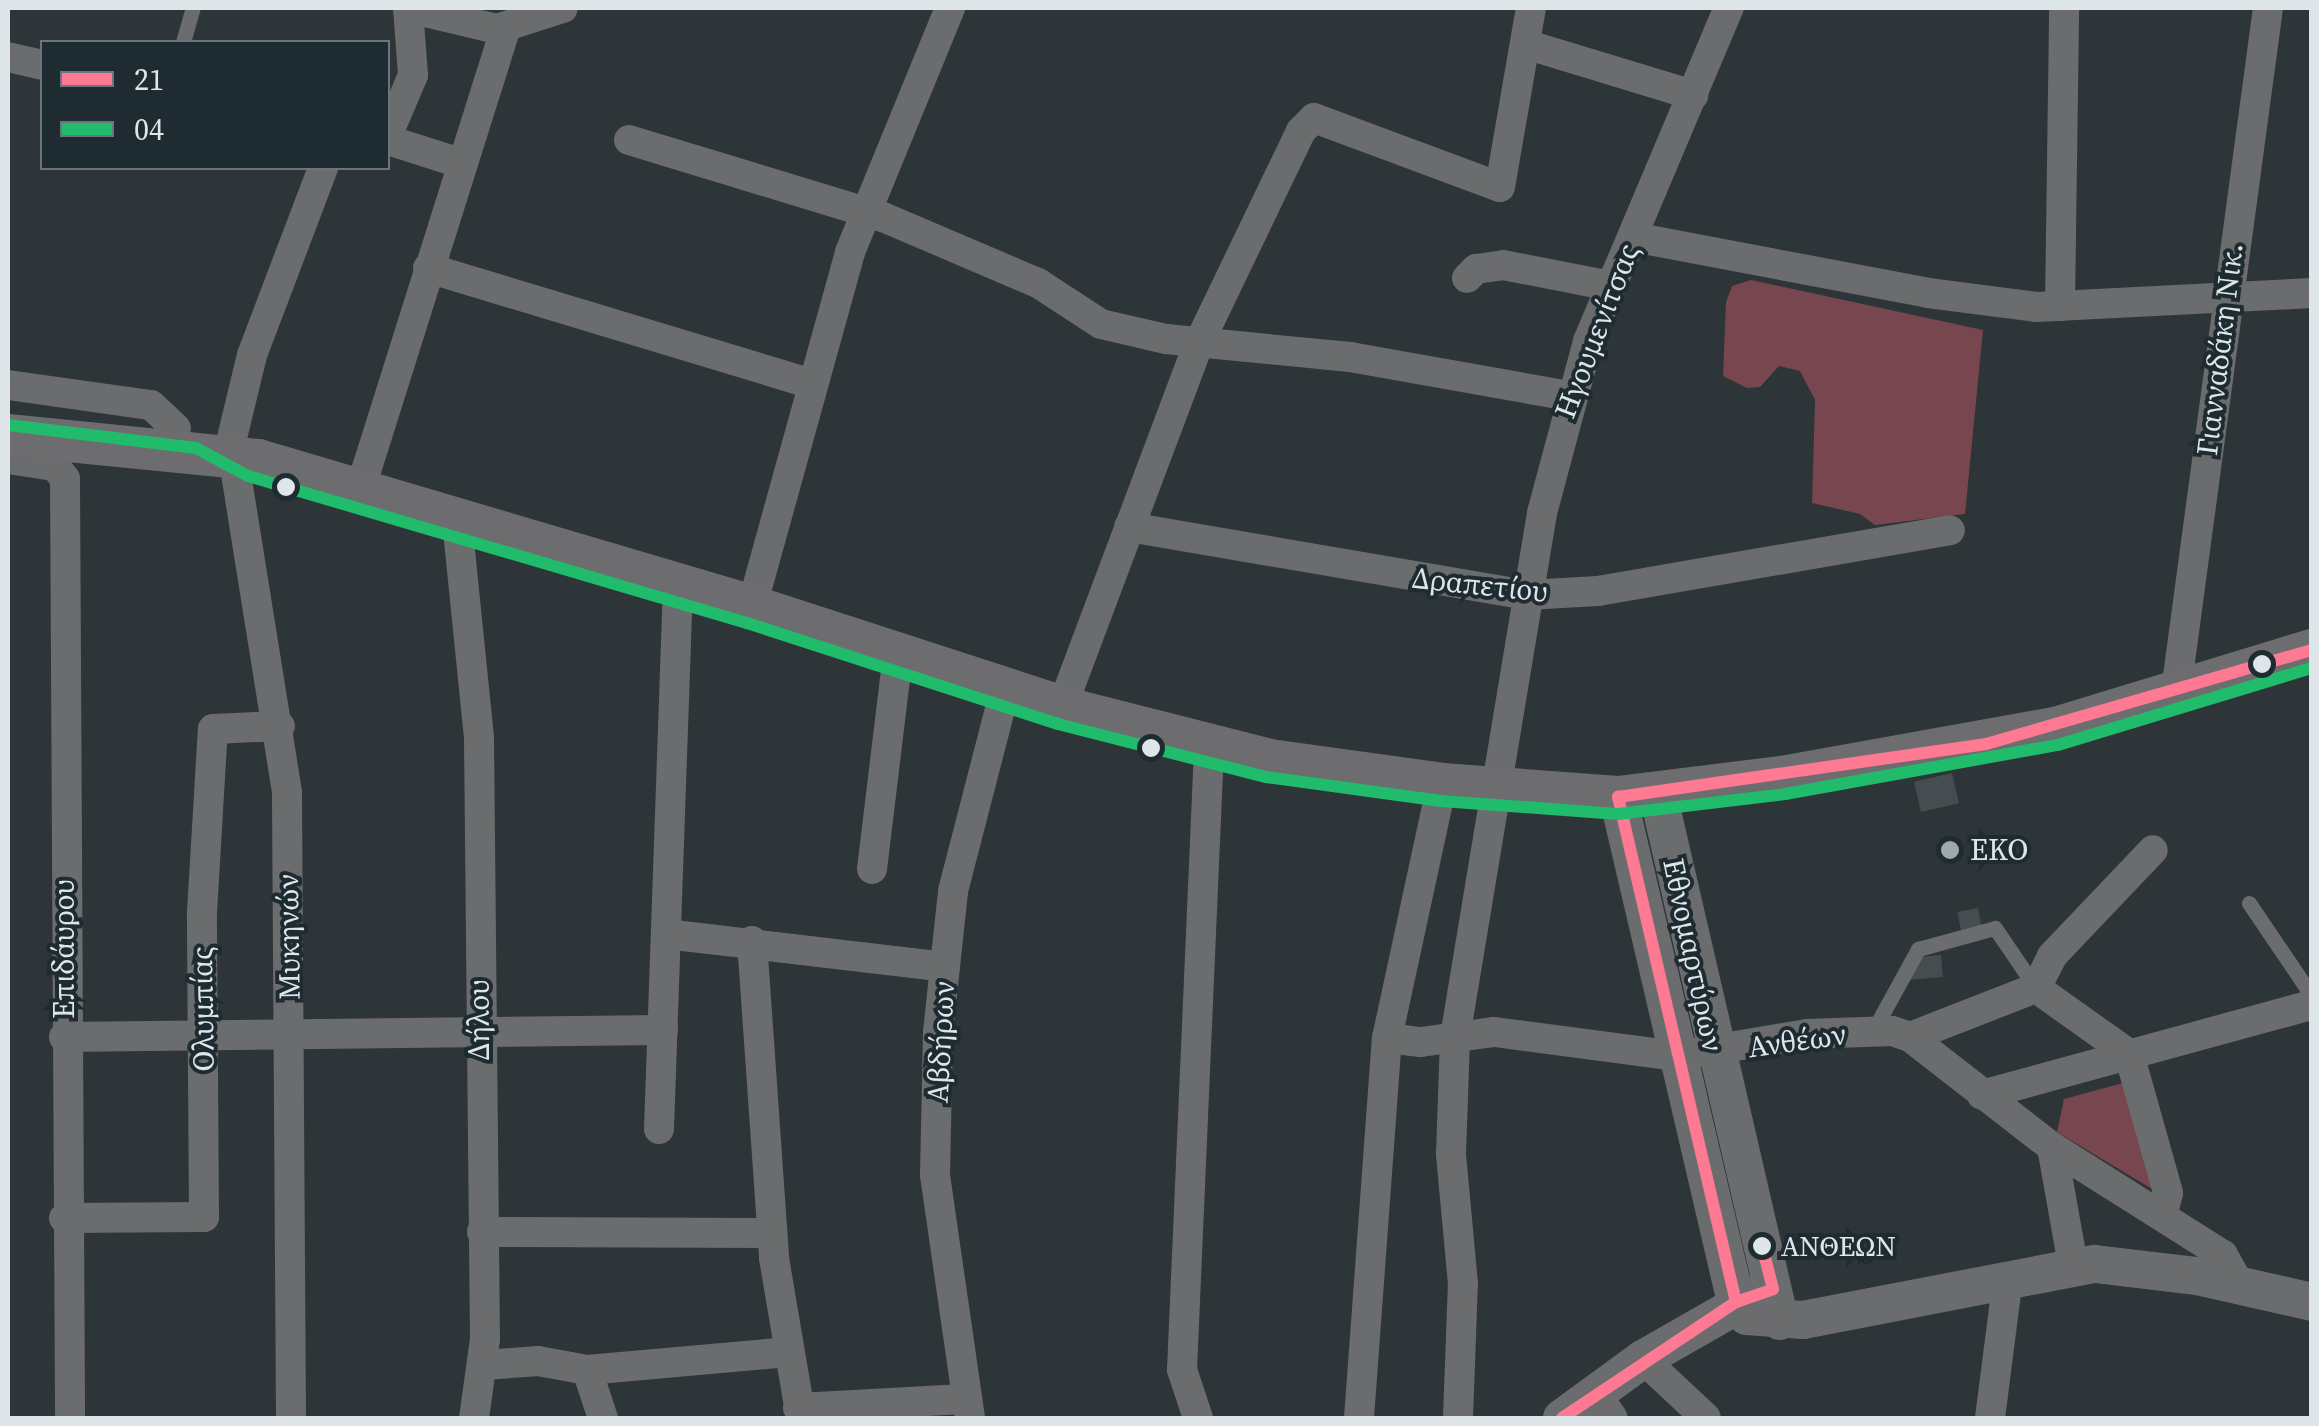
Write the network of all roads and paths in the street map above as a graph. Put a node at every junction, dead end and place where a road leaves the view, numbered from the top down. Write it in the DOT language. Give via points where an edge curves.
graph roads {
  1 [pos="194,8"];
  2 [pos="408,8"];
  3 [pos="564,8"];
  4 [pos="950,8"];
  5 [pos="1531,8"];
  6 [pos="1729,8"];
  7 [pos="2064,8"];
  8 [pos="2268,8"];
  9 [pos="505,29"];
  10 [pos="185,40"];
  11 [pos="1525,44"];
  12 [pos="8,57"];
  13 [pos="40,65"];
  14 [pos="1693,95"];
  15 [pos="390,132"];
  16 [pos="390,138"];
  17 [pos="629,140"];
  18 [pos="460,163"];
  19 [pos="322,170"];
  20 [pos="866,211"];
  21 [pos="1633,236"];
  22 [pos="428,268"];
  23 [pos="1468,278"];
  24 [pos="1611,286"];
  25 [pos="2312,292"];
  26 [pos="2228,298"];
  27 [pos="2060,306"];
  28 [pos="1198,343"];
  29 [pos="810,384"];
  30 [pos="8,385"];
  31 [pos="1568,396"];
  32 [pos="8,408"];
  33 [pos="176,428"];
  34 [pos="100,432"];
  35 [pos="8,435"];
  36 [pos="239,454"];
  37 [pos="8,460"];
  38 [pos="360,490"];
  39 [pos="457,521"];
  40 [pos="1129,527"];
  41 [pos="1950,530"];
  42 [pos="678,585"];
  43 [pos="1527,596"];
  44 [pos="752,606"];
  45 [pos="2312,650"];
  46 [pos="898,654"];
  47 [pos="1005,690"];
  48 [pos="2176,691"];
  49 [pos="1062,707"];
  50 [pos="280,726"];
  51 [pos="1209,748"];
  52 [pos="1442,784"];
  53 [pos="1494,788"];
  54 [pos="1638,796"];
  55 [pos="2153,850"];
  56 [pos="872,869"];
  57 [pos="2249,903"];
  58 [pos="666,934"];
  59 [pos="752,941"];
  60 [pos="945,967"];
  61 [pos="2036,988"];
  62 [pos="2312,996"];
  63 [pos="2312,1005"];
  64 [pos="663,1030"];
  65 [pos="478,1032"];
  66 [pos="1872,1032"];
  67 [pos="290,1034"];
  68 [pos="204,1036"];
  69 [pos="64,1037"];
  70 [pos="1455,1037"];
  71 [pos="1910,1037"];
  72 [pos="1387,1038"];
  73 [pos="1714,1054"];
  74 [pos="2129,1054"];
  75 [pos="1677,1056"];
  76 [pos="1982,1095"];
  77 [pos="659,1130"];
  78 [pos="2052,1147"];
  79 [pos="2162,1213"];
  80 [pos="64,1218"];
  81 [pos="482,1232"];
  82 [pos="772,1233"];
  83 [pos="2072,1265"];
  84 [pos="2008,1278"];
  85 [pos="2239,1284"];
  86 [pos="2312,1302"];
  87 [pos="1776,1305"];
  88 [pos="1738,1306"];
  89 [pos="789,1352"];
  90 [pos="1643,1360"];
  91 [pos="484,1365"];
  92 [pos="587,1370"];
  93 [pos="1604,1406"];
  94 [pos="967,1409"];
  95 [pos="799,1413"];
  96 [pos="70,1418"];
  97 [pos="291,1418"];
  98 [pos="474,1418"];
  99 [pos="603,1418"];
  100 [pos="1198,1418"];
  101 [pos="1359,1418"];
  102 [pos="1458,1418"];
  103 [pos="1562,1418"];
  104 [pos="1706,1418"];
  105 [pos="1990,1418"];
  1 -- 10 [label="lane"];
  2 -- 9 [label="street"];
  2 -- 15 [label="street" via="413,74"];
  3 -- 9 [label="street"];
  4 -- 20 [label="street"];
  5 -- 11 [label="street"];
  6 -- 14 [label="street, Ηγουμενίτσας"];
  7 -- 27 [label="street"];
  8 -- 26 [label="street, Γιανναδάκη Νικ."];
  9 -- 18 [label="street"];
  11 -- 14 [label="street"];
  11 -- 28 [label="street" via="1500,187 1314,118 1300,130"];
  12 -- 13 [label="street"];
  14 -- 21 [label="street, Ηγουμενίτσας"];
  16 -- 18 [label="street"];
  17 -- 20 [label="street"];
  18 -- 22 [label="street"];
  19 -- 36 [label="street" via="252,355"];
  20 -- 28 [label="street" via="1038,283 1101,324"];
  20 -- 29 [label="street"];
  21 -- 24 [label="street, Ηγουμενίτσας"];
  21 -- 27 [label="street" via="1928,293"];
  22 -- 29 [label="street"];
  22 -- 38 [label="street"];
  23 -- 24 [label="street" via="1476,268 1503,265"];
  24 -- 31 [label="street, Ηγουμενίτσας"];
  25 -- 26 [label="street"];
  26 -- 27 [label="street"];
  26 -- 48 [label="street, Γιανναδάκη Νικ."];
  28 -- 31 [label="street" via="1350,357"];
  28 -- 40 [label="street"];
  29 -- 44 [label="street"];
  30 -- 33 [label="street" via="151,405"];
  31 -- 43 [label="street, Ηγουμενίτσας"];
  32 -- 34 [label="main road"];
  33 -- 34 [label="main road"];
  33 -- 36 [label="main road"];
  34 -- 35 [label="main road"];
  34 -- 36 [label="main road"];
  36 -- 38 [label="main road"];
  36 -- 50 [label="street, Μυκηνών"];
  37 -- 69 [label="street, Επιδάυρου" via="55,466 65,479"];
  38 -- 39 [label="main road"];
  39 -- 42 [label="main road"];
  39 -- 65 [label="street, Δήλου" via="477,690"];
  40 -- 43 [label="street, Δραπετίου"];
  40 -- 49 [label="street"];
  41 -- 43 [label="street, Δραπετίου" via="1598,590"];
  42 -- 44 [label="main road"];
  42 -- 58 [label="street"];
  43 -- 53 [label="street, Ηγουμενίτσας"];
  44 -- 46 [label="main road"];
  45 -- 48 [label="main road"];
  46 -- 47 [label="main road"];
  46 -- 56 [label="street"];
  47 -- 49 [label="main road"];
  47 -- 60 [label="street, Αβδήρων" via="952,891"];
  48 -- 54 [label="main road" via="1986,744"];
  49 -- 51 [label="main road"];
  50 -- 67 [label="street, Μυκηνών"];
  50 -- 68 [label="street, Ολυμπίας" via="213,729 202,912"];
  51 -- 52 [label="main road"];
  51 -- 100 [label="street" via="1182,1370"];
  52 -- 53 [label="main road"];
  52 -- 72 [label="street"];
  53 -- 54 [label="main road"];
  53 -- 70 [label="street, Ηγουμενίτσας"];
  54 -- 73 [label="street, Εθνομαρτύρων"];
  54 -- 75 [label="street, Εθνομαρτύρων"];
  55 -- 61 [label="street" via="2052,956"];
  57 -- 62 [label="lane"];
  58 -- 59 [label="street"];
  58 -- 64 [label="street"];
  59 -- 60 [label="street"];
  59 -- 82 [label="street"];
  60 -- 94 [label="street, Αβδήρων" via="935,1175"];
  61 -- 66 [label="lane" via="1995,928 1918,950"];
  61 -- 71 [label="street"];
  61 -- 74 [label="street"];
  63 -- 74 [label="street"];
  64 -- 65 [label="street"];
  64 -- 77 [label="street"];
  65 -- 67 [label="street"];
  65 -- 81 [label="street, Δήλου"];
  66 -- 71 [label="street, Ανθέων"];
  66 -- 73 [label="street, Ανθέων" via="1807,1034"];
  67 -- 68 [label="street"];
  67 -- 97 [label="street, Μυκηνών"];
  68 -- 69 [label="street"];
  68 -- 80 [label="street, Ολυμπίας" via="204,1217"];
  69 -- 80 [label="street, Επιδάυρου"];
  70 -- 72 [label="street, Ανθέων"];
  70 -- 75 [label="street, Ανθέων" via="1513,1034"];
  70 -- 102 [label="street, Ηγουμενίτσας" via="1450,1154 1463,1272"];
  71 -- 76 [label="street"];
  72 -- 101 [label="street"];
  73 -- 75 [label="street, Ανθέων"];
  73 -- 87 [label="street, Εθνομαρτύρων"];
  74 -- 76 [label="street"];
  74 -- 79 [label="street" via="2168,1193"];
  75 -- 88 [label="street, Εθνομαρτύρων"];
  76 -- 78 [label="street"];
  78 -- 79 [label="street"];
  78 -- 83 [label="street"];
  79 -- 85 [label="street" via="2223,1255"];
  80 -- 96 [label="street, Επιδάυρου"];
  81 -- 82 [label="street"];
  81 -- 91 [label="street, Δήλου"];
  82 -- 89 [label="street"];
  83 -- 84 [label="street"];
  83 -- 85 [label="street" via="2134,1267"];
  84 -- 87 [label="street"];
  84 -- 105 [label="street"];
  85 -- 86 [label="street"];
  87 -- 88 [label="street"];
  88 -- 90 [label="street"];
  89 -- 92 [label="street"];
  89 -- 95 [label="street"];
  90 -- 93 [label="street"];
  90 -- 104 [label="street"];
  91 -- 92 [label="street" via="538,1362"];
  91 -- 98 [label="street, Δήλου"];
  92 -- 99 [label="street"];
  93 -- 103 [label="street"];
  94 -- 95 [label="street"];
}
